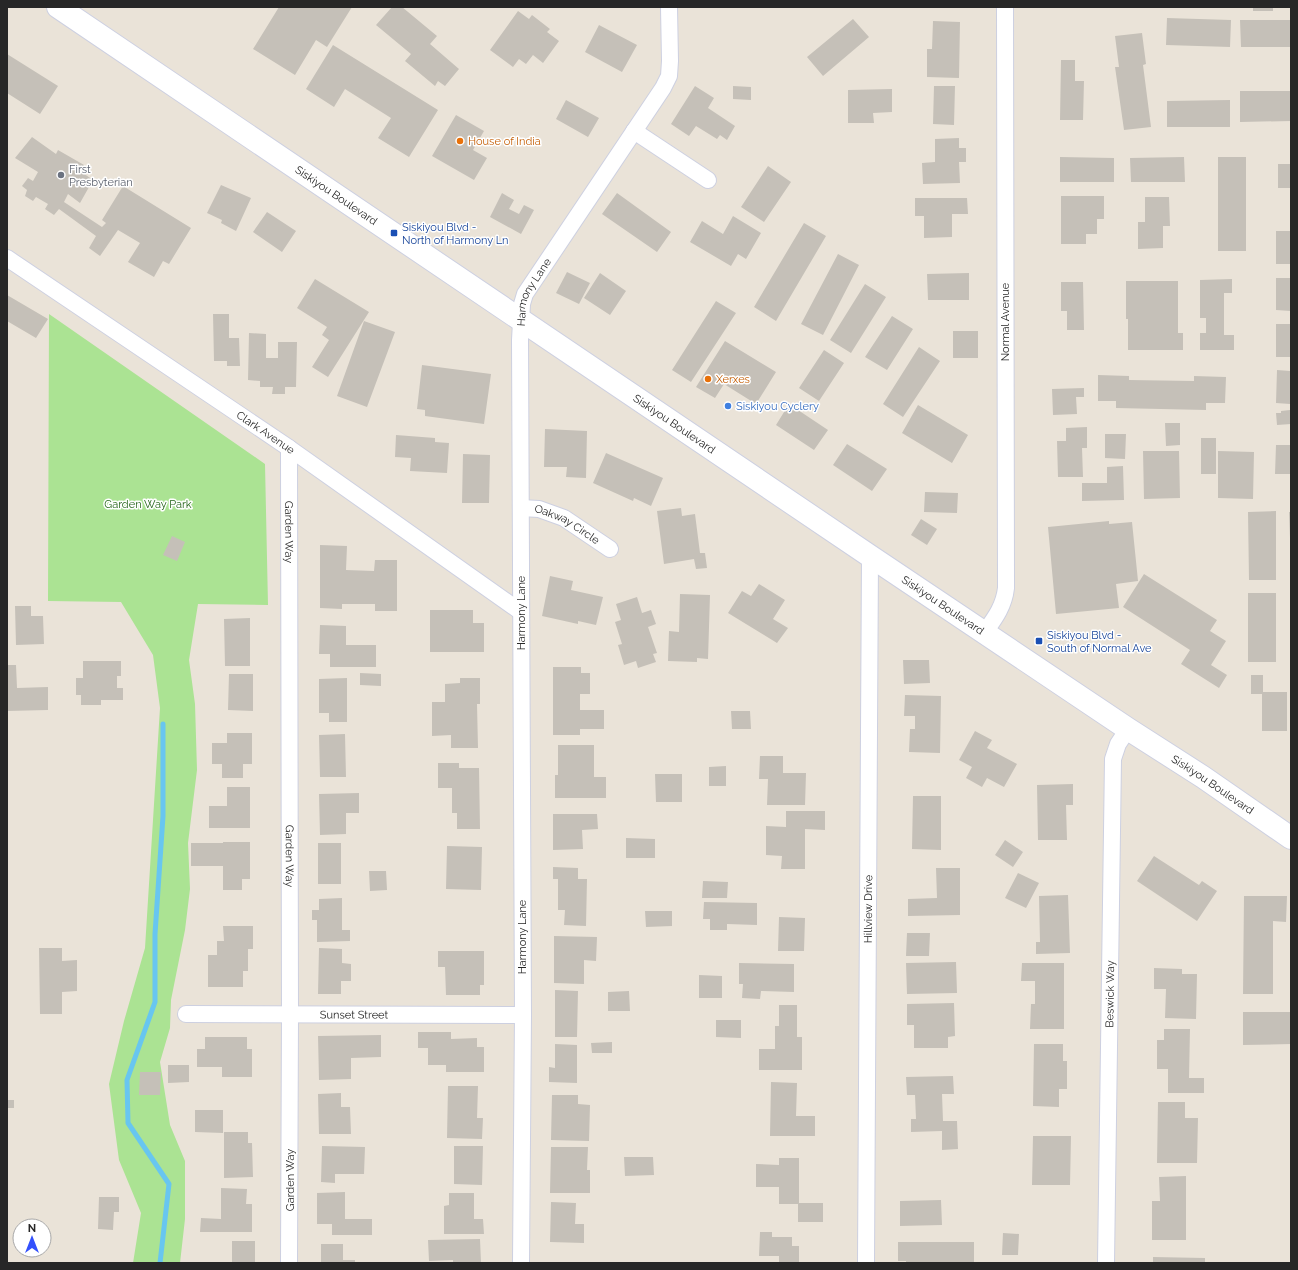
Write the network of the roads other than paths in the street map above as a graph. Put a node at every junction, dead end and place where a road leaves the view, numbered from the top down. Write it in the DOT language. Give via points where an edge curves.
graph roads {
  1 [pos="58,7"];
  2 [pos="669,7"];
  3 [pos="1005,7"];
  4 [pos="634,131"];
  5 [pos="708,180"];
  6 [pos="7,258"];
  7 [pos="521,319"];
  8 [pos="289,448"];
  9 [pos="521,508"];
  10 [pos="610,549"];
  11 [pos="870,556"];
  12 [pos="521,612"];
  13 [pos="985,632"];
  14 [pos="1128,729"];
  15 [pos="1291,838"];
  16 [pos="186,1014"];
  17 [pos="290,1015"];
  18 [pos="522,1015"];
  19 [pos="289,1263"];
  20 [pos="521,1263"];
  21 [pos="866,1263"];
  22 [pos="1106,1263"];
  1 -- 7 [label="main road, Siskiyou Boulevard"];
  2 -- 4 [label="street, Harmony Lane" via="669,76"];
  3 -- 13 [label="street, Normal Avenue" via="1006,588 999,611"];
  4 -- 5 [label="street"];
  4 -- 7 [label="street, Harmony Lane" via="525,294"];
  6 -- 8 [label="street, Clark Avenue"];
  7 -- 9 [label="street, Harmony Lane"];
  7 -- 11 [label="main road, Siskiyou Boulevard"];
  8 -- 12 [label="street, Clark Avenue"];
  8 -- 17 [label="street, Garden Way"];
  9 -- 10 [label="street, Oakway Circle" via="539,509 564,518"];
  9 -- 12 [label="street, Harmony Lane"];
  11 -- 13 [label="main road, Siskiyou Boulevard"];
  11 -- 21 [label="street, Hillview Drive"];
  12 -- 18 [label="street, Harmony Lane"];
  13 -- 14 [label="main road, Siskiyou Boulevard"];
  14 -- 15 [label="main road, Siskiyou Boulevard"];
  14 -- 22 [label="street, Beswick Way" via="1118,744 1113,759"];
  16 -- 17 [label="street, Sunset Street"];
  17 -- 18 [label="street, Sunset Street"];
  17 -- 19 [label="street, Garden Way"];
  18 -- 20 [label="street, Harmony Lane"];
}
